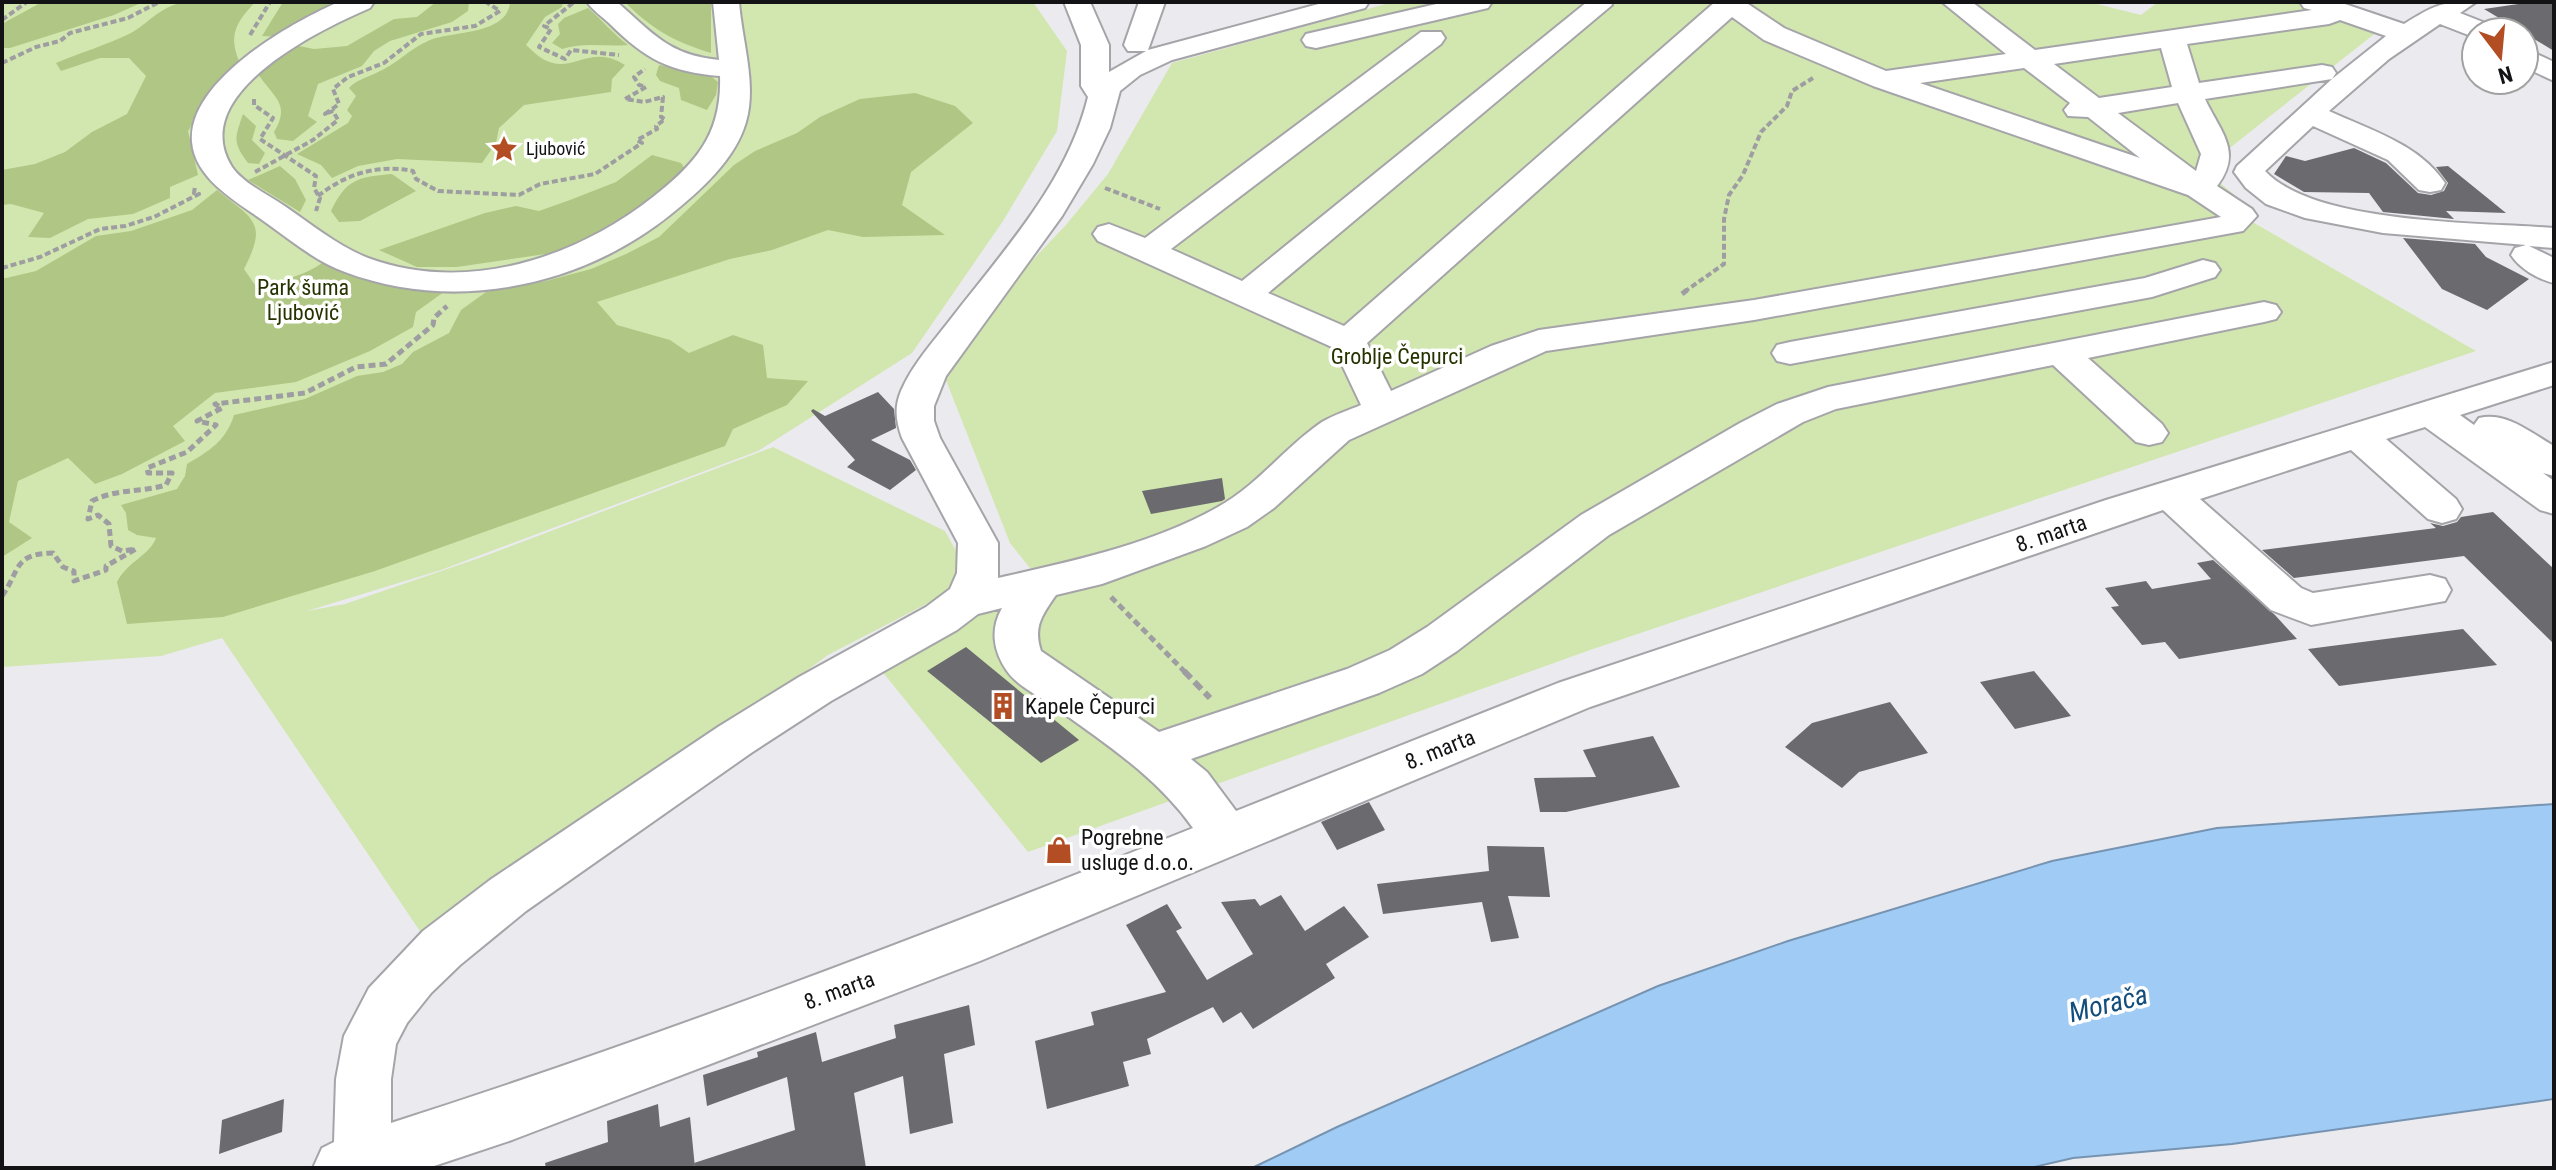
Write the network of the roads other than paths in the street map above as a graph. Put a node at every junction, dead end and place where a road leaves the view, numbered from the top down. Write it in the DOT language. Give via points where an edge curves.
graph roads {
  1 [pos="361,2"];
  2 [pos="600,2"];
  3 [pos="726,2"];
  4 [pos="1077,2"];
  5 [pos="1152,2"];
  6 [pos="1356,2"];
  7 [pos="1479,2"];
  8 [pos="1955,2"];
  9 [pos="2463,2"];
  10 [pos="1729,3"];
  11 [pos="1599,5"];
  12 [pos="2321,9"];
  13 [pos="1281,11"];
  14 [pos="2436,13"];
  15 [pos="2460,22"];
  16 [pos="2405,33"];
  17 [pos="1431,38"];
  18 [pos="2172,38"];
  19 [pos="1142,52"];
  20 [pos="2028,58"];
  21 [pos="1205,67"];
  22 [pos="733,69"];
  23 [pos="2322,73"];
  24 [pos="1099,77"];
  25 [pos="1883,80"];
  26 [pos="2242,85"];
  27 [pos="2188,94"];
  28 [pos="2273,104"];
  29 [pos="2095,107"];
  30 [pos="2311,114"];
  31 [pos="1999,122"];
  32 [pos="2430,183"];
  33 [pos="2199,188"];
  34 [pos="1109,234"];
  35 [pos="1148,251"];
  36 [pos="2545,256"];
  37 [pos="2203,270"];
  38 [pos="1246,294"];
  39 [pos="1754,310"];
  40 [pos="2264,312"];
  41 [pos="1348,341"];
  42 [pos="1790,353"];
  43 [pos="2061,353"];
  44 [pos="2554,373"];
  45 [pos="1828,399"];
  46 [pos="1382,409"];
  47 [pos="2441,409"];
  48 [pos="2149,433"];
  49 [pos="2357,435"];
  50 [pos="2554,463"];
  51 [pos="2170,494"];
  52 [pos="2554,500"];
  53 [pos="2442,509"];
  54 [pos="1040,586"];
  55 [pos="2430,590"];
  56 [pos="965,601"];
  57 [pos="1153,753"];
  58 [pos="1226,836"];
  59 [pos="352,1165"];
  1 -- 22 [label="street" via="307,28 243,73 214,107 208,143 219,170 302,234 357,265 403,277 467,280 531,270 588,253 625,234 693,178 723,141 732,119"];
  2 -- 22 [label="street" via="669,58"];
  3 -- 22 [label="street"];
  4 -- 24 [label="street" via="1091,31"];
  5 -- 19 [label="street"];
  6 -- 13 [label="street"];
  7 -- 21 [label="street"];
  8 -- 20 [label="street"];
  9 -- 14 [label="street"];
  10 -- 25 [label="street" via="1758,26"];
  10 -- 41 [label="street"];
  11 -- 38 [label="street"];
  12 -- 16 [label="street"];
  12 -- 18 [label="street"];
  13 -- 19 [label="street" via="1184,47"];
  14 -- 15 [label="street"];
  14 -- 16 [label="street"];
  16 -- 30 [label="street"];
  17 -- 35 [label="street"];
  18 -- 20 [label="street"];
  18 -- 26 [label="street"];
  18 -- 27 [label="street"];
  19 -- 24 [label="street"];
  19 -- 24 [label="street" via="1119,76"];
  20 -- 25 [label="street"];
  20 -- 29 [label="street"];
  23 -- 26 [label="street"];
  24 -- 56 [label="street" via="1095,128 1078,164 1046,216 929,373 915,406 921,438 978,543 977,580"];
  25 -- 31 [label="street"];
  26 -- 27 [label="street"];
  26 -- 28 [label="street"];
  27 -- 29 [label="street"];
  27 -- 33 [label="street" via="2216,154 2214,169"];
  29 -- 31 [label="street"];
  29 -- 33 [label="street"];
  30 -- 32 [label="street" via="2399,154"];
  30 -- 36 [label="street" via="2249,172 2285,202"];
  31 -- 33 [label="street"];
  33 -- 39 [label="street" via="2241,216 2216,228"];
  34 -- 35 [label="street"];
  35 -- 38 [label="street"];
  37 -- 42 [label="street" via="2152,287"];
  38 -- 41 [label="street"];
  39 -- 42 [label="street"];
  39 -- 46 [label="street" via="1539,341"];
  40 -- 43 [label="street"];
  41 -- 46 [label="street"];
  42 -- 45 [label="street"];
  43 -- 45 [label="street"];
  43 -- 48 [label="street"];
  44 -- 47 [label="street, 8. marta"];
  45 -- 57 [label="street" via="1753,432 1595,525 1406,662"];
  46 -- 54 [label="street" via="1336,431 1233,517 1192,536"];
  47 -- 49 [label="street, 8. marta"];
  47 -- 50 [label="street"];
  47 -- 52 [label="street"];
  49 -- 51 [label="street, 8. marta"];
  49 -- 53 [label="street"];
  51 -- 55 [label="street" via="2286,599 2311,609"];
  51 -- 58 [label="street, 8. marta" via="1574,695"];
  54 -- 56 [label="street"];
  54 -- 57 [label="street" via="1017,616 1014,629 1024,662"];
  56 -- 59 [label="street" via="670,784 485,913 432,958 400,989 370,1038"];
  57 -- 58 [label="street" via="1190,786"];
  58 -- 59 [label="street, 8. marta" via="962,944 512,1112"];
}
